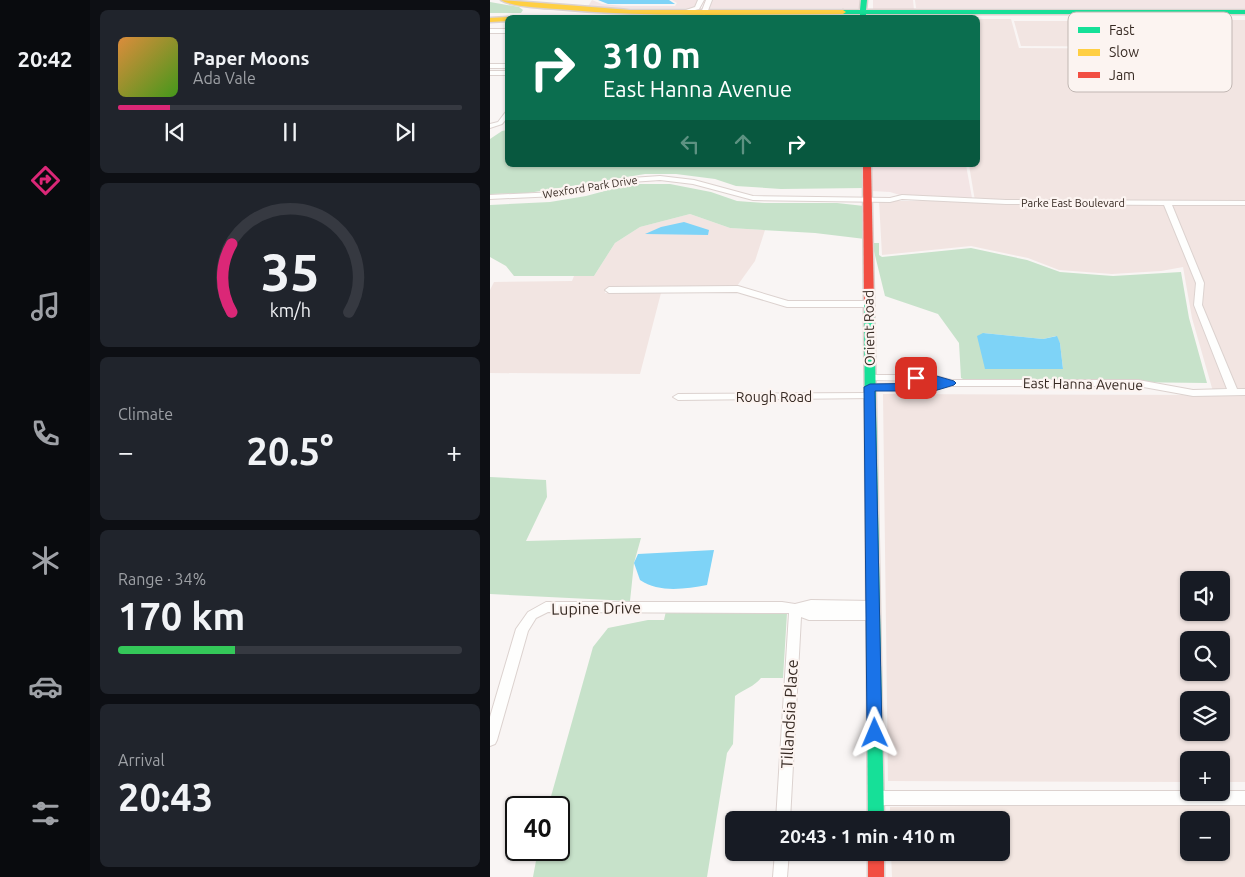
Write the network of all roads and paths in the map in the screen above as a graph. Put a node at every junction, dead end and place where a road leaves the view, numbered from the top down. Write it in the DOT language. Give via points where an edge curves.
graph roads {
  1 [pos="504,0"];
  2 [pos="701,0"];
  3 [pos="709,0"];
  4 [pos="864,0"];
  5 [pos="871,0"];
  6 [pos="685,12"];
  7 [pos="1232,12"];
  8 [pos="1245,12"];
  9 [pos="703,15"];
  10 [pos="867,15"];
  11 [pos="1053,15"];
  12 [pos="1068,15"];
  13 [pos="980,18"];
  14 [pos="1232,18"];
  15 [pos="1245,18"];
  16 [pos="490,19"];
  17 [pos="505,19"];
  18 [pos="505,31"];
  19 [pos="490,32"];
  20 [pos="490,66"];
  21 [pos="505,66"];
  22 [pos="490,73"];
  23 [pos="505,73"];
  24 [pos="505,116"];
  25 [pos="490,126"];
  26 [pos="867,167"];
  27 [pos="868,196"];
  28 [pos="490,197"];
  29 [pos="1245,202"];
  30 [pos="1167,204"];
  31 [pos="609,290"];
  32 [pos="869,304"];
  33 [pos="870,387"];
  34 [pos="1233,392"];
  35 [pos="1245,392"];
  36 [pos="678,397"];
  37 [pos="795,609"];
  38 [pos="873,610"];
  39 [pos="490,740"];
  40 [pos="875,798"];
  41 [pos="1245,798"];
  42 [pos="784,811"];
  43 [pos="876,811"];
  44 [pos="781,861"];
  45 [pos="876,861"];
  46 [pos="780,877"];
  47 [pos="876,877"];
  1 -- 6 [label="main road" via="581,11"];
  2 -- 6 [label="street" via="697,8"];
  3 -- 9 [label="street"];
  4 -- 10 [label="main road"];
  5 -- 10 [label="main road"];
  6 -- 9 [label="main road"];
  7 -- 8 [label="main road"];
  9 -- 10 [label="main road"];
  10 -- 11 [label="main road"];
  11 -- 12 [label="main road"];
  11 -- 13 [label="main road"];
  14 -- 15 [label="main road"];
  16 -- 17 [label="main road"];
  18 -- 19 [label="street"];
  20 -- 21 [label="street"];
  22 -- 23 [label="street"];
  24 -- 25 [label="street" via="500,123"];
  26 -- 27 [label="main road, Orient Road"];
  27 -- 28 [label="street, Wexford Park Drive" via="754,198 694,182 645,178 557,194"];
  27 -- 30 [label="street, Parke East Boulevard" via="890,200 902,197"];
  27 -- 32 [label="main road, Orient Road"];
  29 -- 30 [label="street, Parke East Boulevard"];
  30 -- 34 [label="street" via="1200,283 1198,305"];
  31 -- 32 [label="street" via="738,289 786,304"];
  32 -- 33 [label="main road, Orient Road"];
  33 -- 34 [label="street, East Hanna Avenue" via="934,387 950,383 1138,383 1193,393"];
  33 -- 36 [label="street, Rough Road"];
  33 -- 38 [label="main road, Orient Road"];
  34 -- 35 [label="street, East Hanna Avenue"];
  37 -- 38 [label="street, Lupine Drive" via="809,615"];
  37 -- 39 [label="street, Lupine Drive" via="546,607 532,615 522,629"];
  37 -- 42 [label="street, Tillandsia Place"];
  38 -- 40 [label="main road, Orient Road"];
  40 -- 41 [label="street"];
  40 -- 43 [label="main road, Orient Road"];
  44 -- 46 [label="street"];
  45 -- 47 [label="main road"];
}
